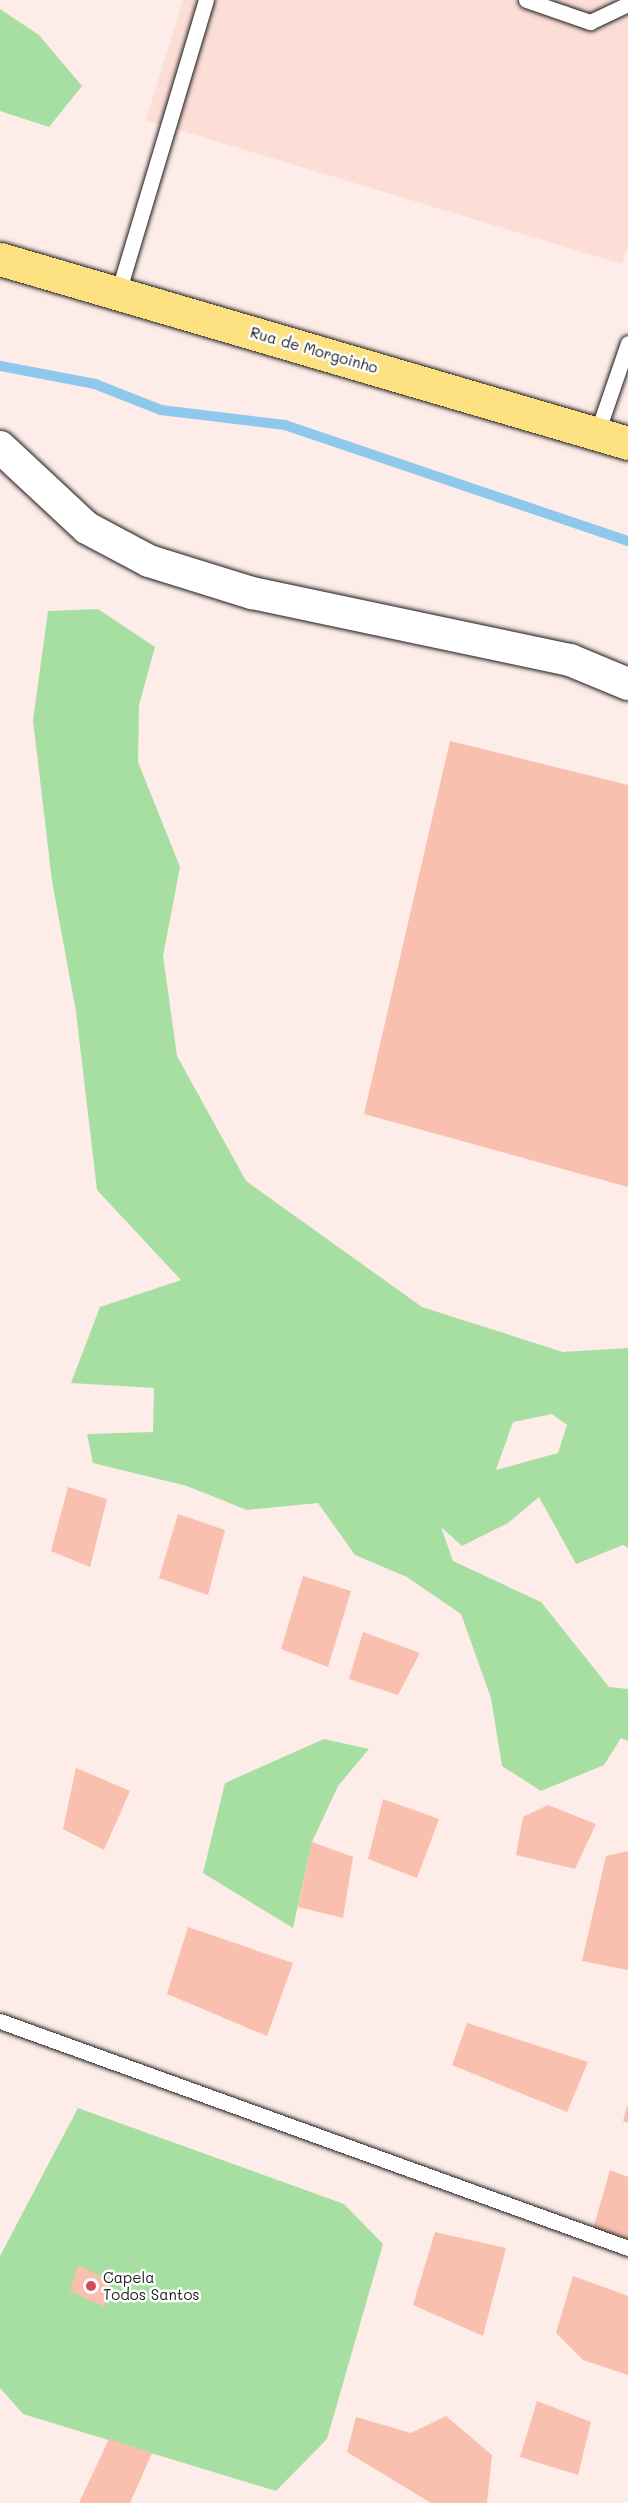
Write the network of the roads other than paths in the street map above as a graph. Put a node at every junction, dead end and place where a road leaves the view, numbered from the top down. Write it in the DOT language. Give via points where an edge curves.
graph roads {
  1 [pos="206,0"];
  2 [pos="526,0"];
  3 [pos="628,4"];
  4 [pos="0,259"];
  5 [pos="118,293"];
  6 [pos="628,343"];
  7 [pos="597,433"];
  8 [pos="628,443"];
  9 [pos="0,447"];
  10 [pos="628,684"];
  11 [pos="0,2021"];
  12 [pos="628,2248"];
  1 -- 5 [label="lane"];
  2 -- 3 [label="lane" via="590,22"];
  4 -- 5 [label="main road, Rua de Morgoinho"];
  5 -- 7 [label="main road, Rua de Morgoinho"];
  6 -- 7 [label="lane"];
  7 -- 8 [label="main road, Rua de Morgoinho"];
  9 -- 10 [label="street" via="87,528 166,567 252,593 570,660"];
  11 -- 12 [label="lane"];
}
